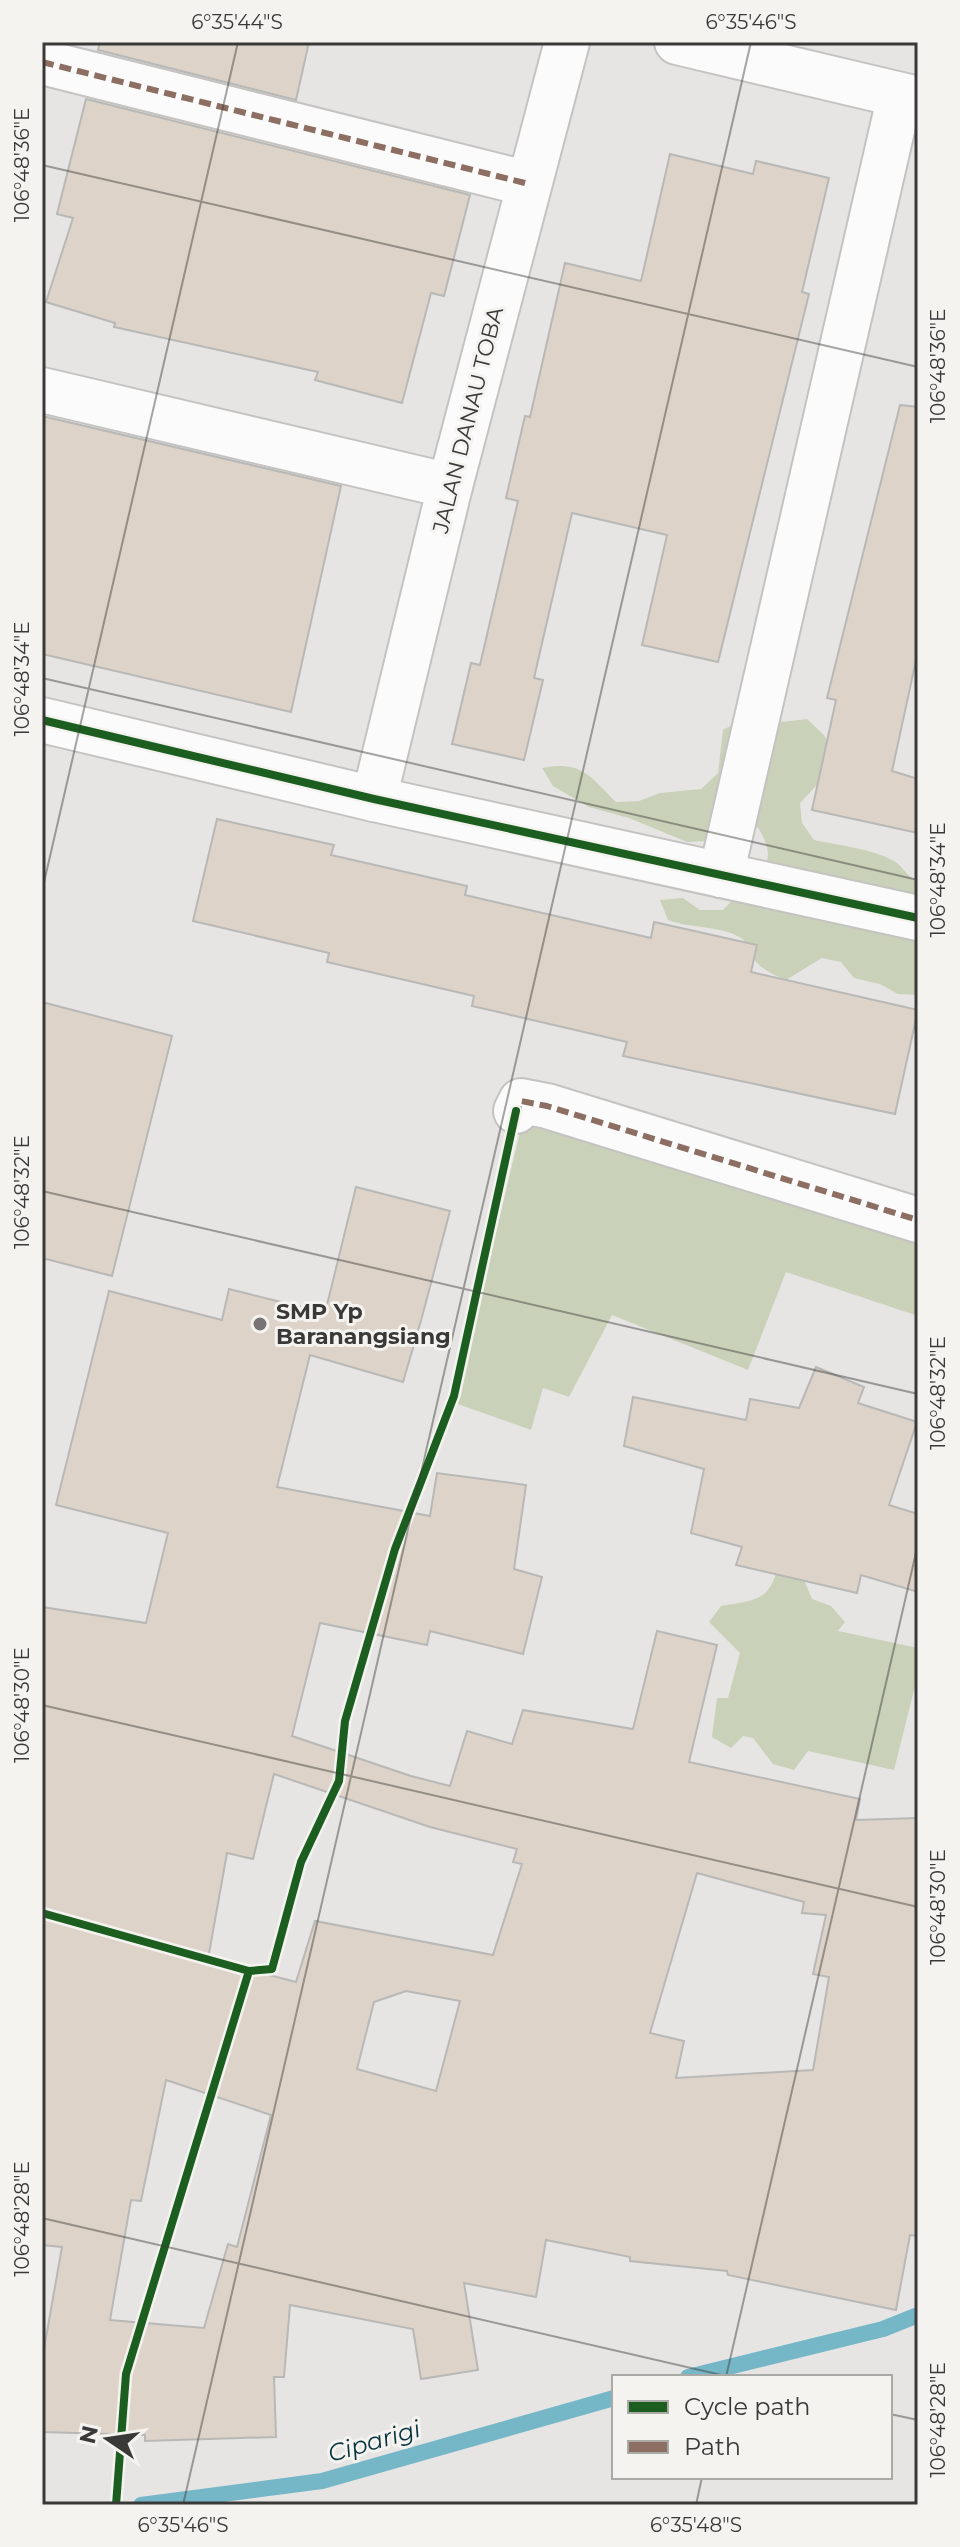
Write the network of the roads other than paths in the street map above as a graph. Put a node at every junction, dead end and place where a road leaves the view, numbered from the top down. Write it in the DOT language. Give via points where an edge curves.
graph roads {
  1 [pos="46,42"];
  2 [pos="567,42"];
  3 [pos="677,42"];
  4 [pos="42,61"];
  5 [pos="909,97"];
  6 [pos="529,184"];
  7 [pos="42,390"];
  8 [pos="450,486"];
  9 [pos="42,720"];
  10 [pos="374,799"];
  11 [pos="721,875"];
  12 [pos="918,918"];
  13 [pos="516,1111"];
  14 [pos="918,1220"];
  1 -- 4 [label="street"];
  2 -- 6 [label="street, JALAN DANAU TOBA"];
  3 -- 5 [label="street"];
  4 -- 6 [label="street"];
  5 -- 11 [label="street"];
  6 -- 8 [label="street, JALAN DANAU TOBA"];
  7 -- 8 [label="street"];
  8 -- 10 [label="street, JALAN DANAU TOBA"];
  9 -- 10 [label="street"];
  10 -- 11 [label="street"];
  11 -- 12 [label="street"];
  13 -- 14 [label="street" via="521,1101 547,1106"];
}
